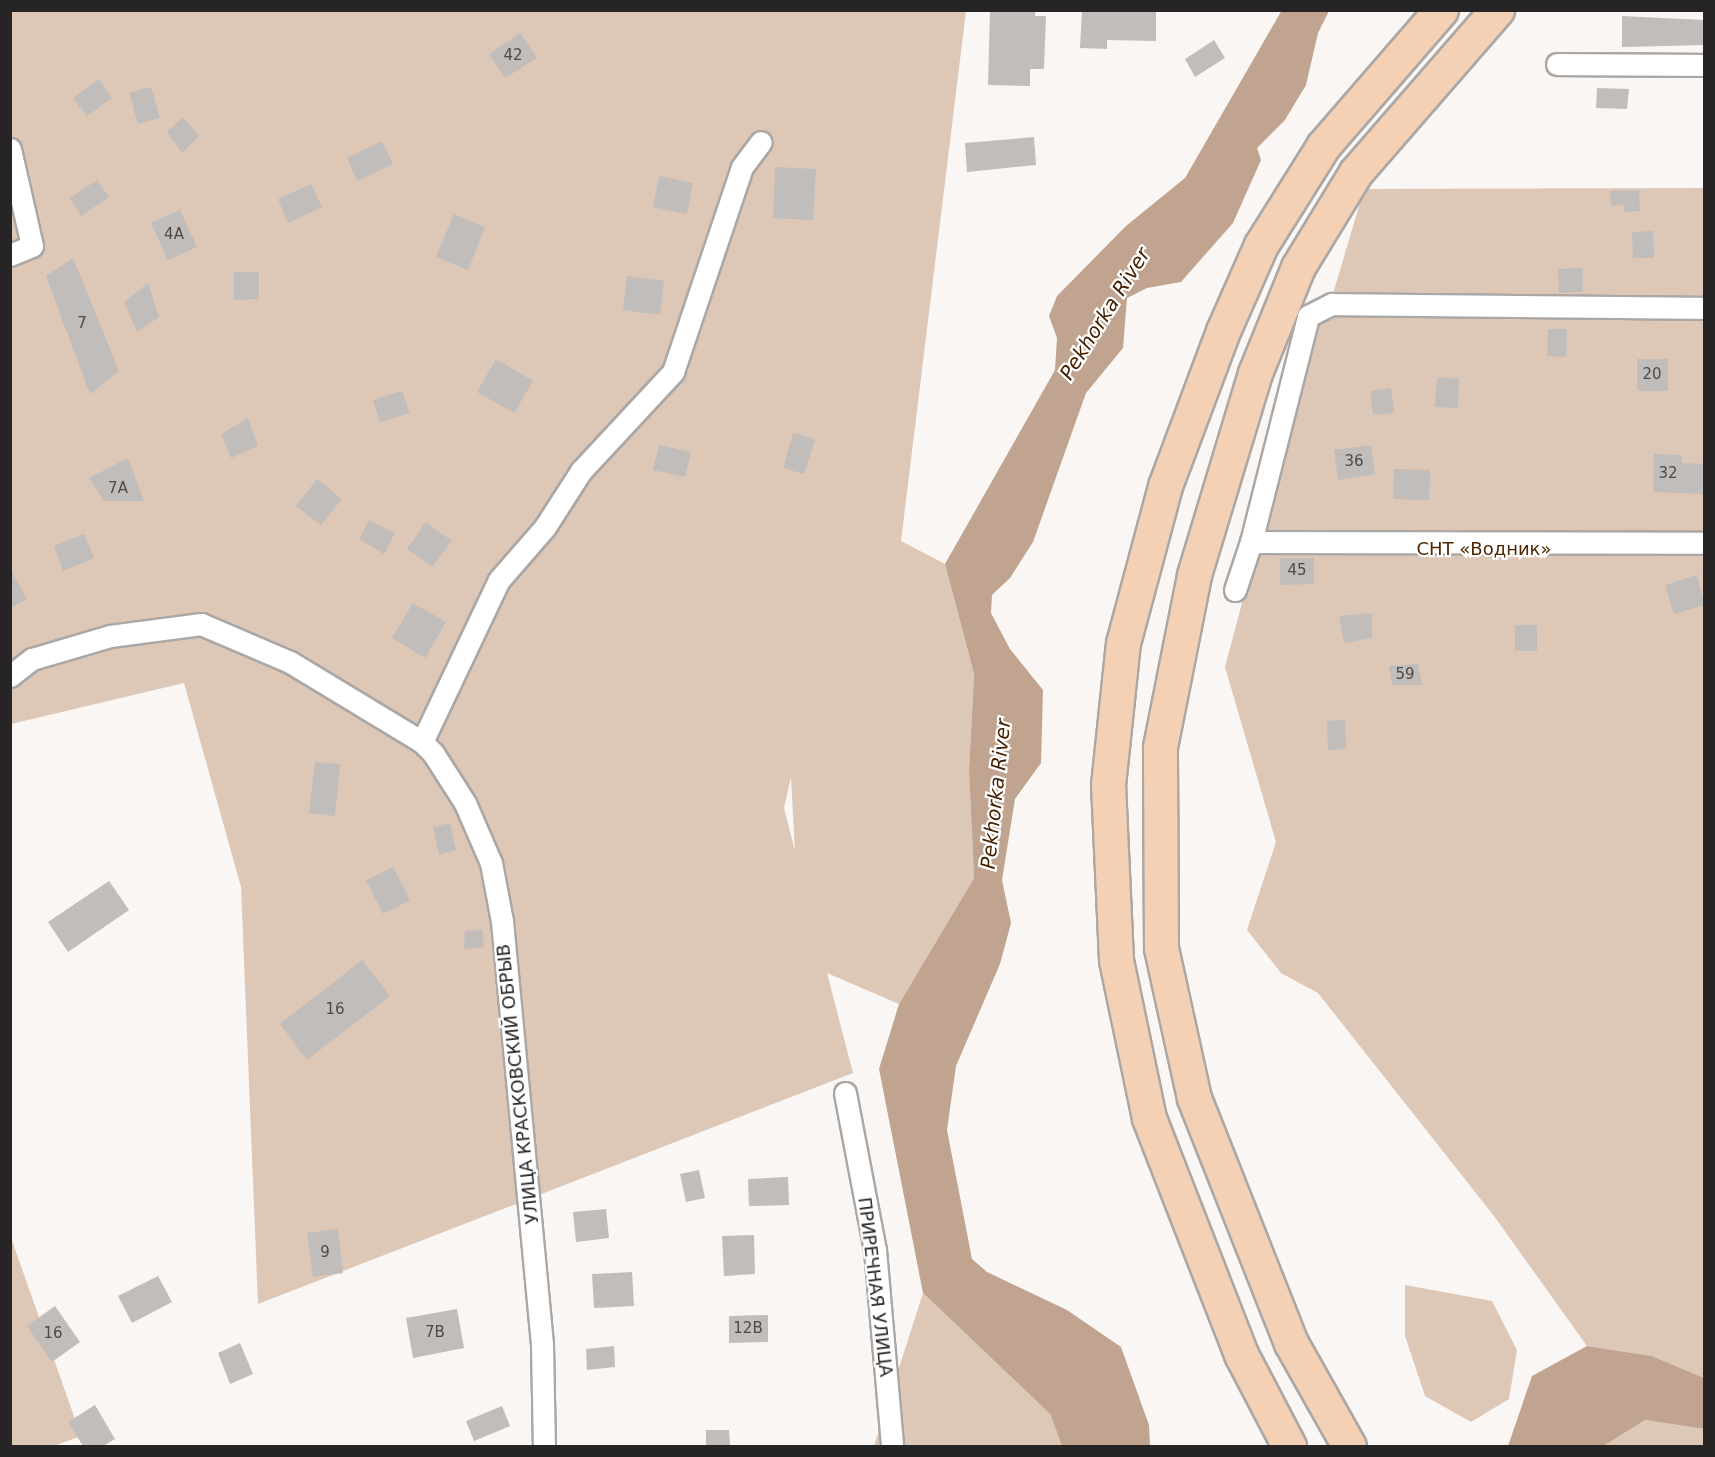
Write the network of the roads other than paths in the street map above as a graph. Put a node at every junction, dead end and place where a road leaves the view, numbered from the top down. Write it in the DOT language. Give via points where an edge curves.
graph roads {
  1 [pos="1441,10"];
  2 [pos="1497,10"];
  3 [pos="1557,64"];
  4 [pos="1704,64"];
  5 [pos="761,142"];
  6 [pos="10,149"];
  7 [pos="10,255"];
  8 [pos="1704,308"];
  9 [pos="1251,542"];
  10 [pos="1704,543"];
  11 [pos="1235,590"];
  12 [pos="10,676"];
  13 [pos="422,742"];
  14 [pos="845,1094"];
  15 [pos="544,1446"];
  16 [pos="892,1446"];
  17 [pos="1289,1446"];
  18 [pos="1349,1446"];
  1 -- 17 [label="main road" via="1323,146 1262,245 1223,331 1165,486 1123,643 1108,785 1116,960 1149,1118 1241,1354"];
  2 -- 18 [label="main road" via="1356,172 1298,267 1255,373 1194,575 1161,747 1161,948 1194,1098 1291,1343"];
  3 -- 4 [label="street"];
  5 -- 13 [label="street" via="742,167 673,372 581,471 545,527 499,580"];
  6 -- 7 [label="street" via="32,246"];
  8 -- 9 [label="street" via="1332,304 1308,316"];
  9 -- 10 [label="street"];
  9 -- 11 [label="street"];
  12 -- 13 [label="street, УЛИЦА КРАСКОВСКИЙ ОБРЫВ" via="32,658 110,636 201,624 290,662"];
  13 -- 15 [label="street, УЛИЦА КРАСКОВСКИЙ ОБРЫВ" via="465,803 490,863 502,921 542,1345"];
  14 -- 16 [label="street, ПРИРЕЧНАЯ УЛИЦА" via="875,1250"];
}
